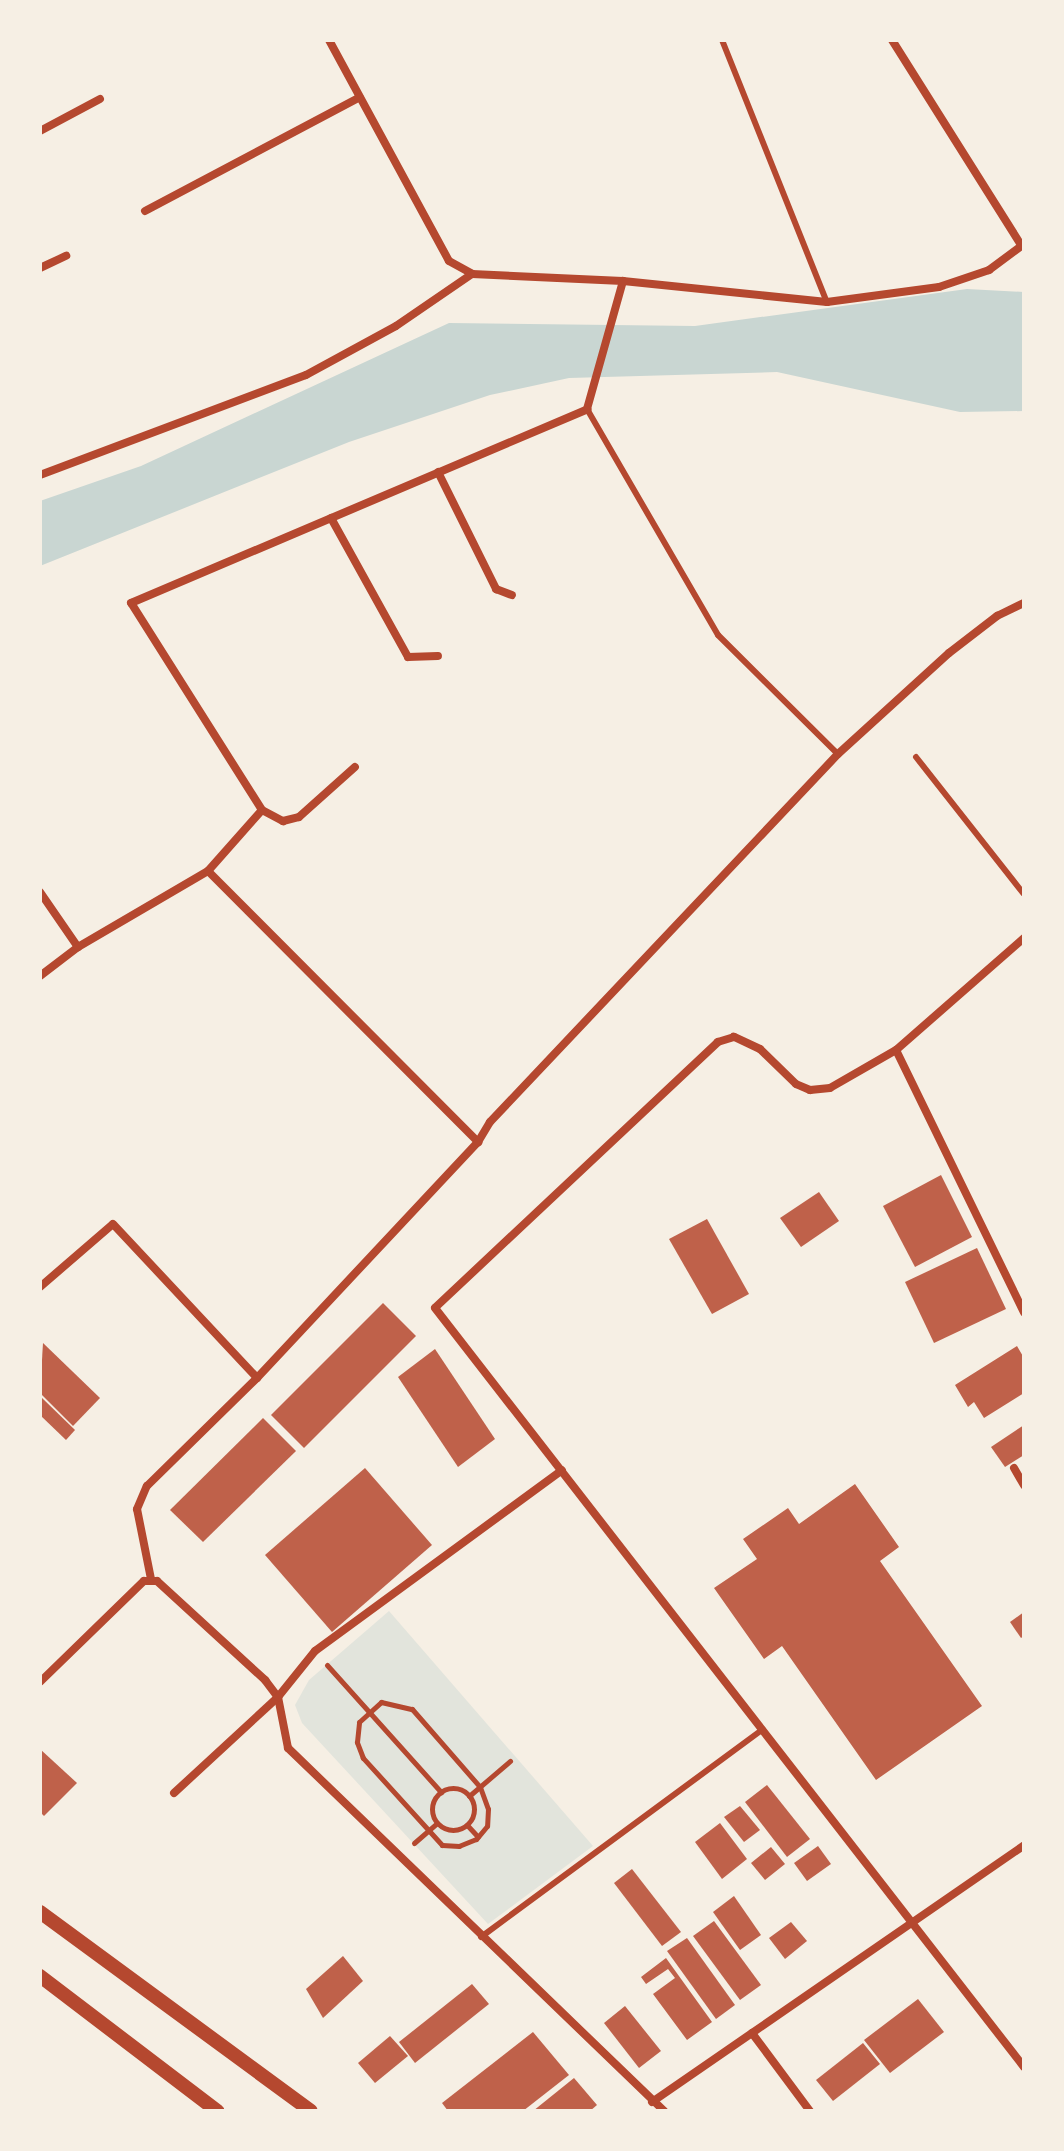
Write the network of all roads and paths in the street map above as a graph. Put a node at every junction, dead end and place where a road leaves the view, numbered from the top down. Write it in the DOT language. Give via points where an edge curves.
graph roads {
  1 [pos="329,40"];
  2 [pos="722,40"];
  3 [pos="892,40"];
  4 [pos="360,97"];
  5 [pos="100,99"];
  6 [pos="40,131"];
  7 [pos="145,211"];
  8 [pos="1023,244"];
  9 [pos="66,256"];
  10 [pos="40,268"];
  11 [pos="472,274"];
  12 [pos="623,281"];
  13 [pos="827,302"];
  14 [pos="587,409"];
  15 [pos="438,472"];
  16 [pos="40,475"];
  17 [pos="331,518"];
  18 [pos="512,595"];
  19 [pos="1024,603"];
  20 [pos="438,656"];
  21 [pos="838,754"];
  22 [pos="916,757"];
  23 [pos="355,767"];
  24 [pos="262,810"];
  25 [pos="208,871"];
  26 [pos="40,892"];
  27 [pos="1024,894"];
  28 [pos="1024,938"];
  29 [pos="78,947"];
  30 [pos="40,976"];
  31 [pos="896,1050"];
  32 [pos="478,1142"];
  33 [pos="40,1287"];
  34 [pos="1024,1313"];
  35 [pos="257,1378"];
  36 [pos="1014,1468"];
  37 [pos="562,1470"];
  38 [pos="1024,1485"];
  39 [pos="151,1579"];
  40 [pos="315,1651"];
  41 [pos="40,1682"];
  42 [pos="278,1697"];
  43 [pos="367,1710"];
  44 [pos="763,1729"];
  45 [pos="510,1761"];
  46 [pos="480,1787"];
  47 [pos="441,1792"];
  48 [pos="174,1793"];
  49 [pos="469,1796"];
  50 [pos="467,1825"];
  51 [pos="478,1837"];
  52 [pos="1024,1845"];
  53 [pos="40,1912"];
  54 [pos="912,1922"];
  55 [pos="481,1937"];
  56 [pos="40,1976"];
  57 [pos="752,2033"];
  58 [pos="1024,2067"];
  59 [pos="652,2102"];
  60 [pos="217,2111"];
  61 [pos="311,2111"];
  62 [pos="664,2111"];
  63 [pos="810,2111"];
  1 -- 4 [label="street"];
  2 -- 13 [label="lane"];
  3 -- 8 [label="street"];
  4 -- 7 [label="street"];
  4 -- 11 [label="street" via="449,261"];
  5 -- 6 [label="street"];
  8 -- 13 [label="street" via="989,270 939,287"];
  9 -- 10 [label="street"];
  11 -- 12 [label="street"];
  11 -- 16 [label="street" via="396,326 306,375"];
  12 -- 13 [label="street"];
  12 -- 14 [label="street"];
  14 -- 15 [label="street"];
  14 -- 21 [label="lane" via="718,635"];
  15 -- 17 [label="street"];
  15 -- 18 [label="street" via="496,589"];
  17 -- 20 [label="street" via="408,657"];
  17 -- 24 [label="street" via="131,603"];
  19 -- 21 [label="street" via="997,616 949,653"];
  21 -- 32 [label="street" via="490,1122"];
  22 -- 27 [label="lane"];
  23 -- 24 [label="street" via="299,817 283,821"];
  24 -- 25 [label="street"];
  25 -- 29 [label="street"];
  25 -- 32 [label="street"];
  26 -- 29 [label="street"];
  28 -- 31 [label="street"];
  29 -- 30 [label="street"];
  31 -- 34 [label="street"];
  31 -- 37 [label="street" via="830,1088 810,1090 796,1084 760,1049 734,1037 718,1042 435,1308"];
  32 -- 35 [label="street"];
  33 -- 35 [label="street" via="113,1224"];
  35 -- 39 [label="street" via="139,1497"];
  36 -- 38 [label="street"];
  37 -- 40 [label="street"];
  37 -- 44 [label="street"];
  39 -- 41 [label="street"];
  39 -- 42 [label="street"];
  40 -- 42 [label="street"];
  40 -- 43 [label="path"];
  42 -- 48 [label="street"];
  42 -- 55 [label="street" via="288,1748"];
  43 -- 46 [label="path" via="381,1702 412,1709"];
  43 -- 47 [label="path"];
  43 -- 51 [label="path" via="359,1722 357,1742 363,1758 426,1833 442,1845 459,1846"];
  44 -- 54 [label="street"];
  44 -- 55 [label="lane"];
  45 -- 46 [label="path"];
  46 -- 49 [label="path"];
  46 -- 51 [label="path" via="488,1809 487,1826"];
  47 -- 49 [label="path" via="455,1788"];
  47 -- 50 [label="path" via="433,1803 437,1823 455,1830"];
  49 -- 50 [label="path" via="474,1813"];
  50 -- 51 [label="path"];
  52 -- 54 [label="street"];
  53 -- 61 [label="street"];
  54 -- 57 [label="street"];
  54 -- 58 [label="street"];
  55 -- 59 [label="street"];
  56 -- 60 [label="street"];
  57 -- 59 [label="street"];
  57 -- 63 [label="street"];
  59 -- 62 [label="street"];
}
